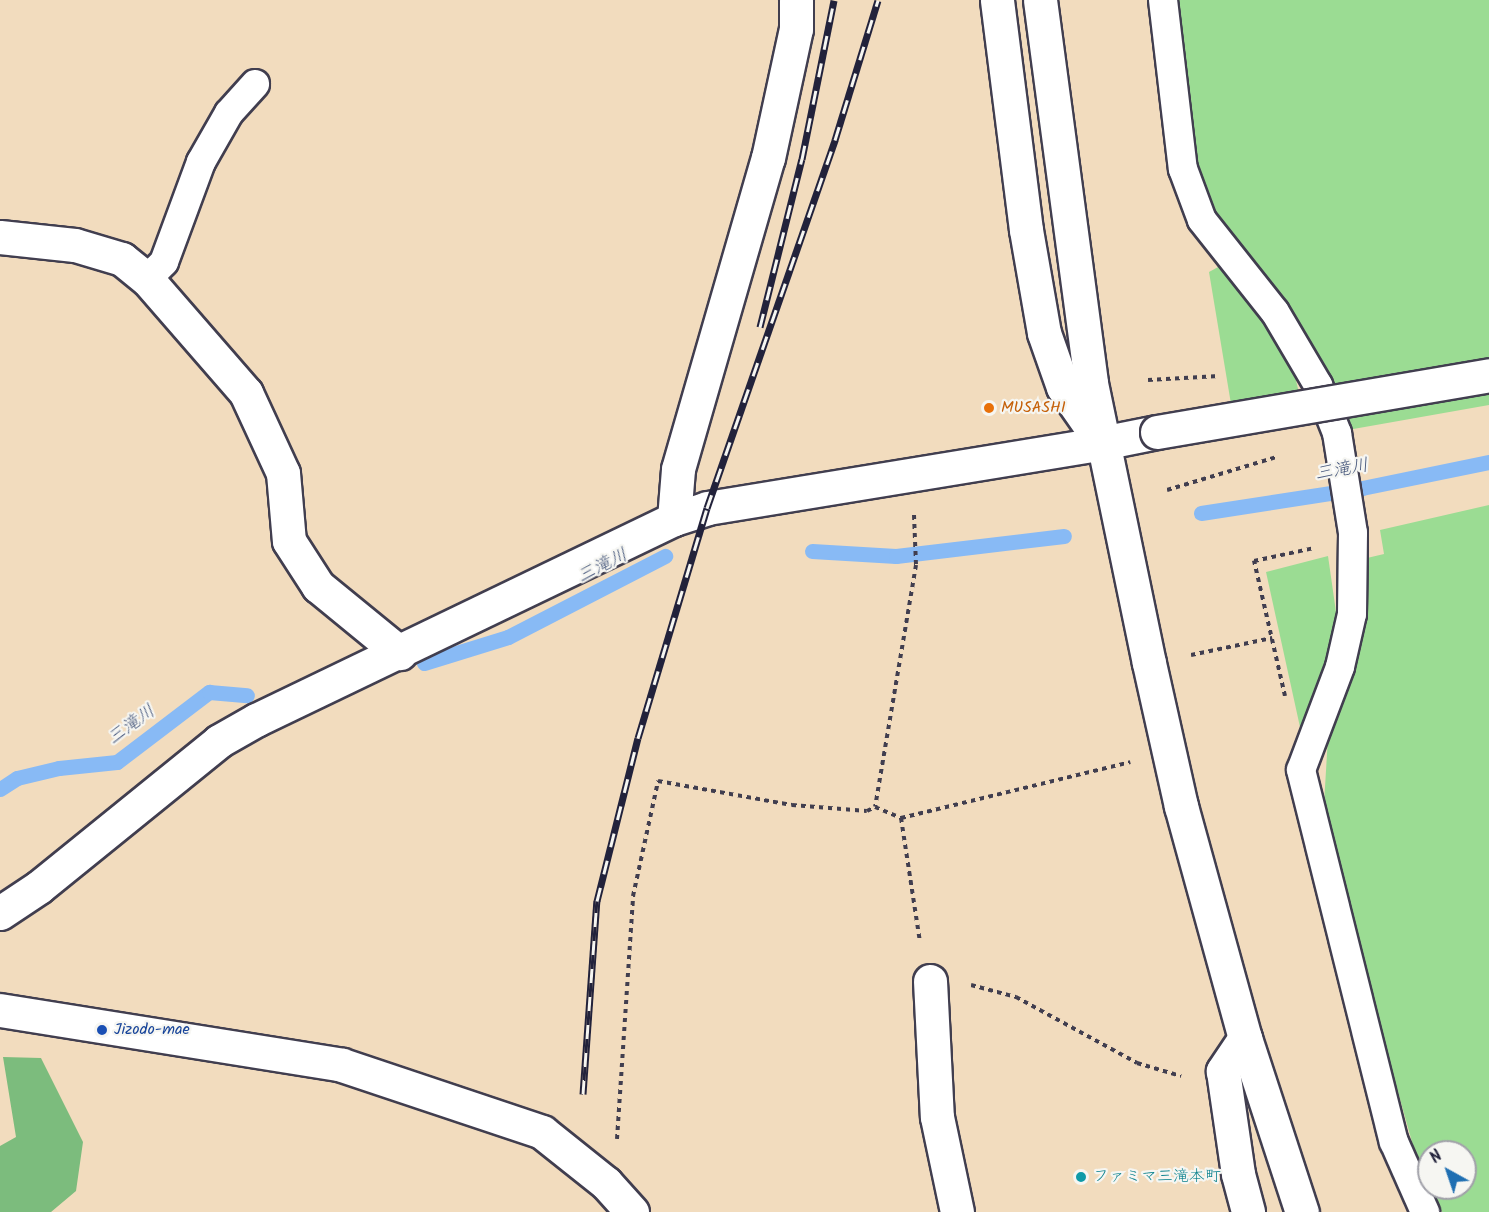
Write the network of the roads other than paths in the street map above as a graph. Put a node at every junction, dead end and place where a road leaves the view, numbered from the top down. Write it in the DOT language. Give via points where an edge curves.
graph roads {
  1 [pos="796,0"];
  2 [pos="997,0"];
  3 [pos="1040,0"];
  4 [pos="1162,0"];
  5 [pos="255,84"];
  6 [pos="0,237"];
  7 [pos="147,279"];
  8 [pos="1489,375"];
  9 [pos="1102,443"];
  10 [pos="674,519"];
  11 [pos="400,653"];
  12 [pos="0,913"];
  13 [pos="930,981"];
  14 [pos="0,1010"];
  15 [pos="1245,1038"];
  16 [pos="632,1212"];
  17 [pos="957,1212"];
  18 [pos="1248,1212"];
  19 [pos="1302,1212"];
  20 [pos="1425,1212"];
  1 -- 10 [label="street" via="796,29 768,158 678,469"];
  2 -- 9 [label="street" via="1026,230 1044,333 1063,387"];
  3 -- 9 [label="street"];
  4 -- 20 [label="lane" via="1183,169 1202,220 1275,312 1318,385 1337,433 1353,536 1352,614 1340,667 1301,770 1394,1142"];
  5 -- 7 [label="lane" via="229,113 201,162 164,262"];
  6 -- 7 [label="street" via="75,245 122,259"];
  7 -- 11 [label="street" via="246,393 283,473 289,541 318,586"];
  8 -- 9 [label="street, bridge"];
  9 -- 10 [label="street" via="707,508"];
  9 -- 15 [label="street" via="1182,806"];
  10 -- 11 [label="street"];
  11 -- 12 [label="street" via="219,741 39,887"];
  13 -- 17 [label="street" via="937,1117"];
  14 -- 16 [label="street" via="342,1065 542,1132 606,1183"];
  15 -- 18 [label="street" via="1223,1071 1238,1174"];
  15 -- 19 [label="street"];
}
